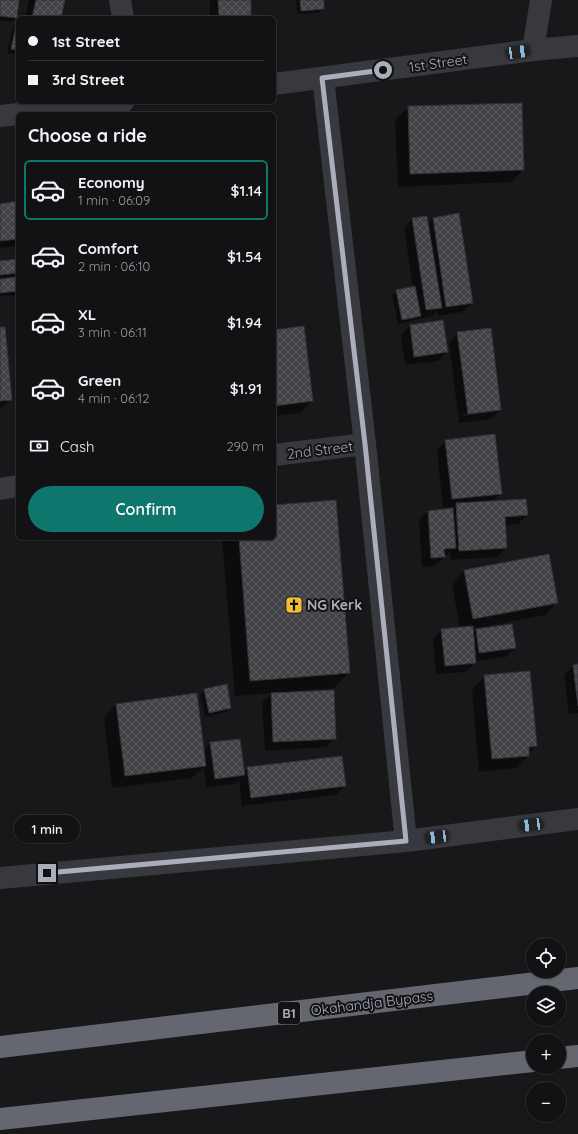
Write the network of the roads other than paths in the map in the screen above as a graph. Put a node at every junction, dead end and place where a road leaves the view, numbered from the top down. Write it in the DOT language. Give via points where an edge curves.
graph roads {
  1 [pos="120,0"];
  2 [pos="541,0"];
  3 [pos="122,16"];
  4 [pos="578,46"];
  5 [pos="533,50"];
  6 [pos="322,78"];
  7 [pos="276,84"];
  8 [pos="106,104"];
  9 [pos="36,112"];
  10 [pos="16,114"];
  11 [pos="0,116"];
  12 [pos="365,444"];
  13 [pos="276,455"];
  14 [pos="16,486"];
  15 [pos="0,489"];
  16 [pos="578,819"];
  17 [pos="406,841"];
  18 [pos="0,878"];
  19 [pos="578,978"];
  20 [pos="0,1048"];
  21 [pos="578,1056"];
  22 [pos="566,1057"];
  23 [pos="526,1062"];
  24 [pos="0,1119"];
  1 -- 3 [label="street"];
  2 -- 5 [label="street"];
  4 -- 5 [label="street, 1st Street"];
  5 -- 6 [label="street, 1st Street"];
  6 -- 7 [label="street, 1st Street"];
  6 -- 12 [label="street"];
  8 -- 9 [label="street"];
  10 -- 11 [label="street"];
  12 -- 13 [label="street, 2nd Street"];
  12 -- 17 [label="street"];
  14 -- 15 [label="street"];
  16 -- 17 [label="street"];
  17 -- 18 [label="street"];
  19 -- 20 [label="highway, Okahandja Bypass / B1"];
  21 -- 22 [label="highway"];
  23 -- 24 [label="highway"];
}
